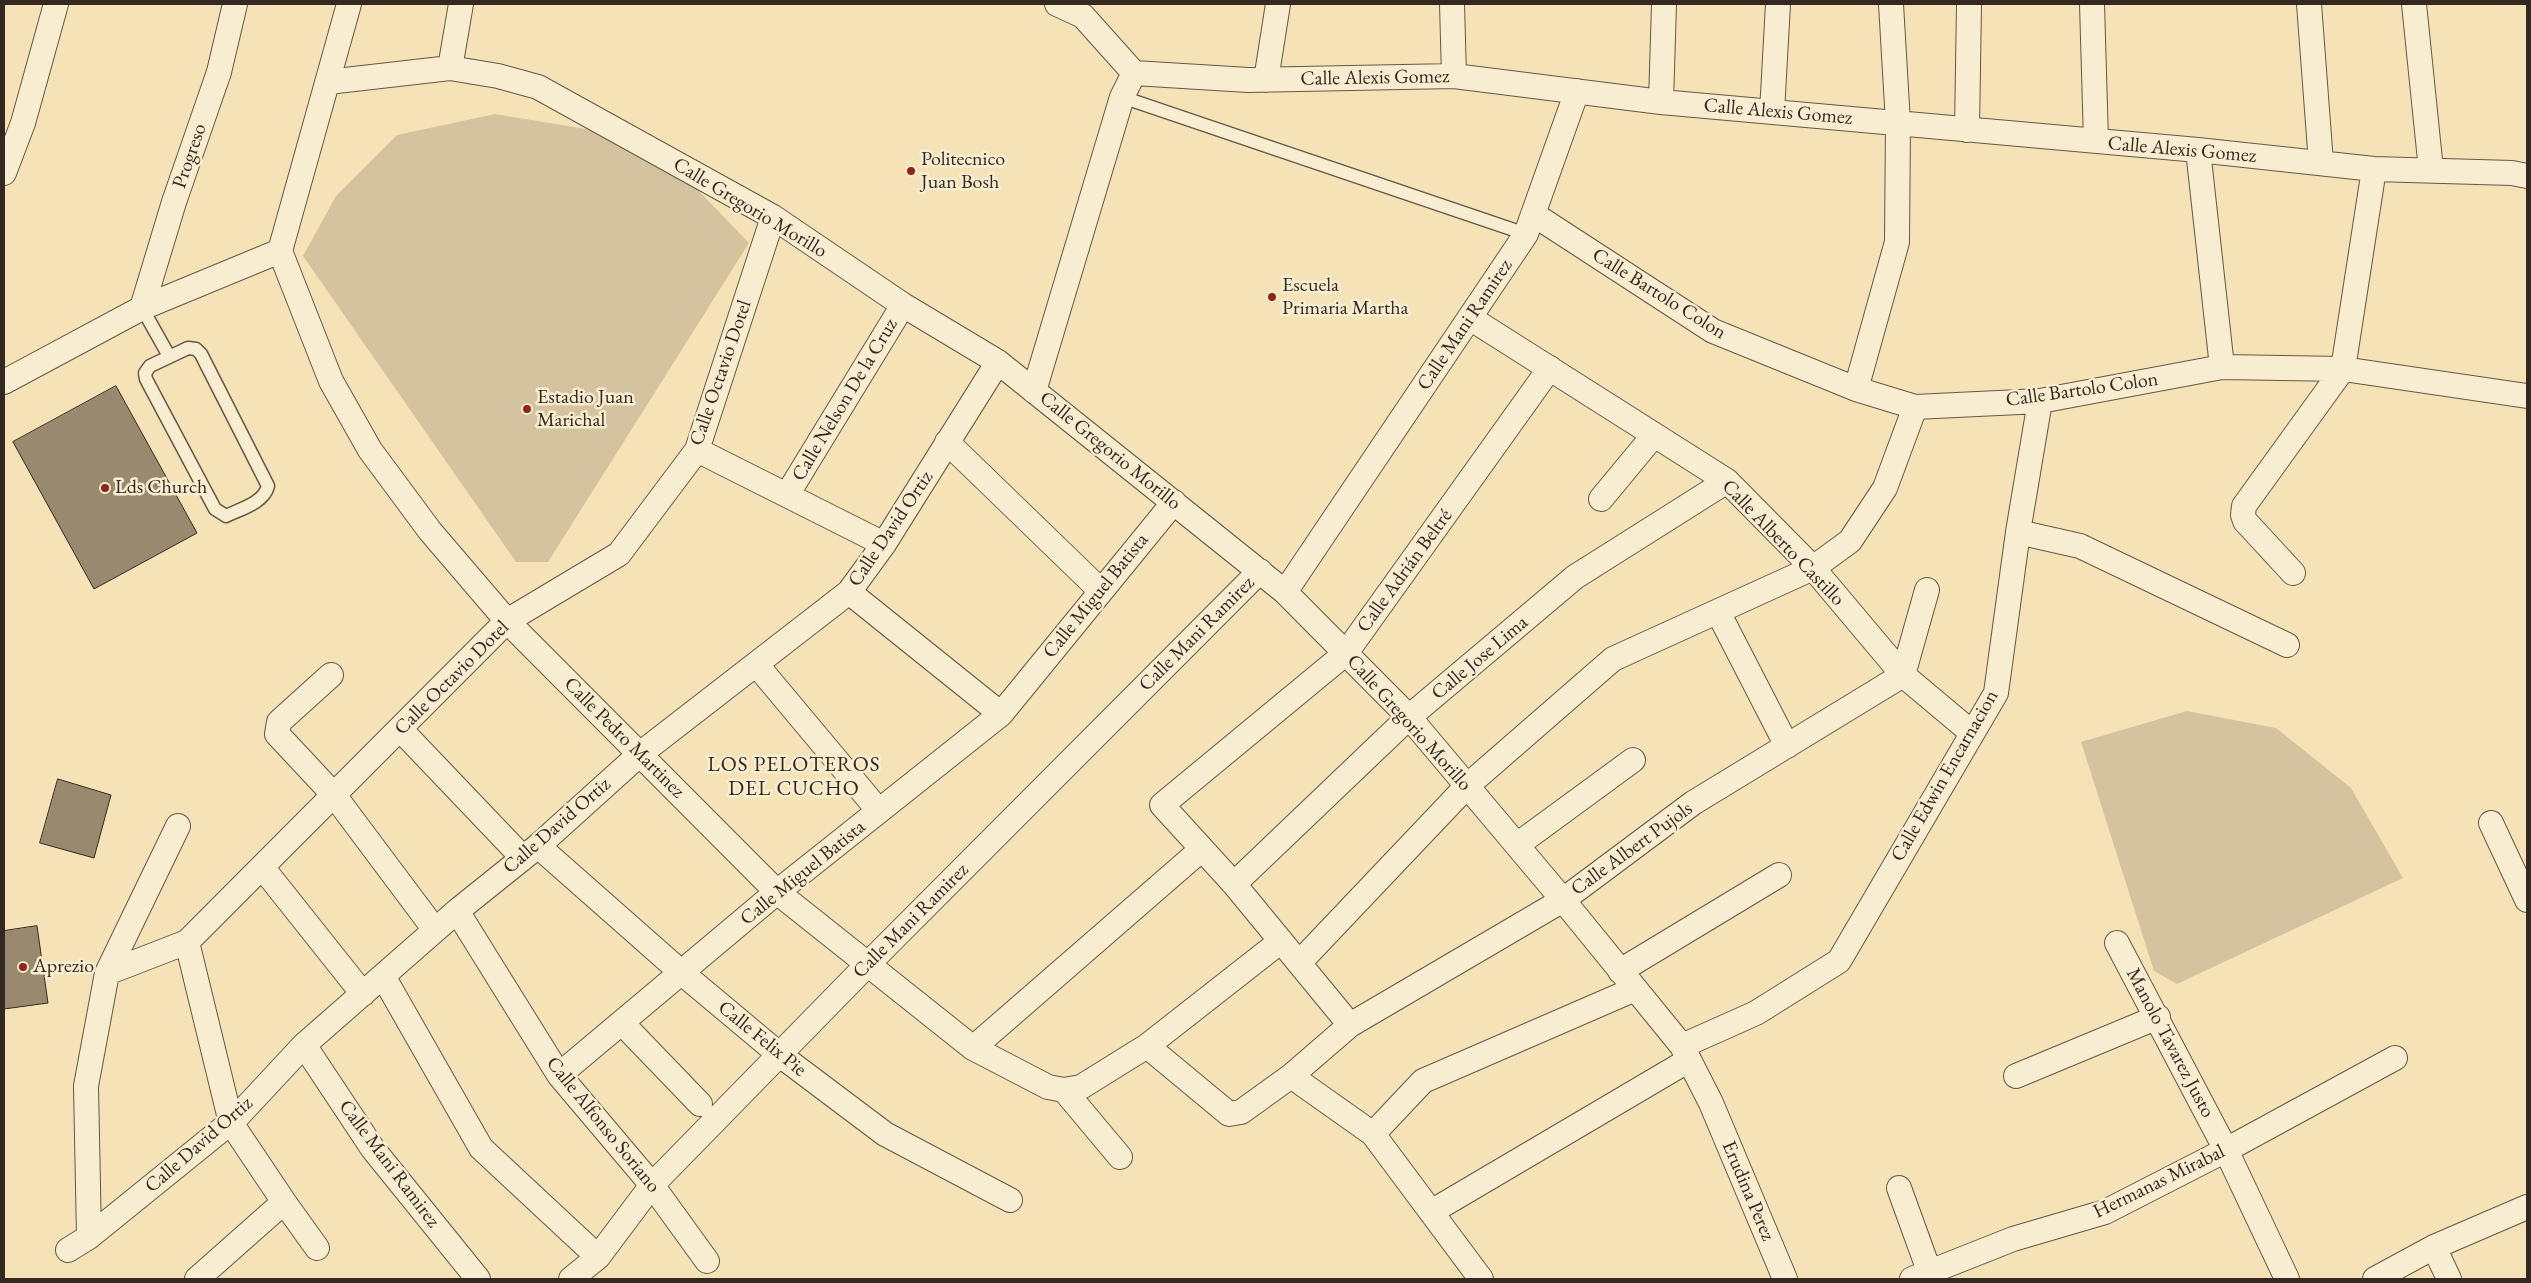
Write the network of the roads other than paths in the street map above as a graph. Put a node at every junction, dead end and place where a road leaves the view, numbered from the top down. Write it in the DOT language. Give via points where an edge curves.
graph roads {
  1 [pos="56,4"];
  2 [pos="235,4"];
  3 [pos="349,4"];
  4 [pos="462,4"];
  5 [pos="1057,4"];
  6 [pos="1278,4"];
  7 [pos="1452,4"];
  8 [pos="1664,4"];
  9 [pos="1778,4"];
  10 [pos="1891,4"];
  11 [pos="2092,4"];
  12 [pos="2309,4"];
  13 [pos="2414,4"];
  14 [pos="1975,5"];
  15 [pos="1086,10"];
  16 [pos="450,68"];
  17 [pos="1134,73"];
  18 [pos="1454,76"];
  19 [pos="1266,80"];
  20 [pos="328,82"];
  21 [pos="1577,91"];
  22 [pos="1122,97"];
  23 [pos="1662,102"];
  24 [pos="1772,112"];
  25 [pos="1898,123"];
  26 [pos="1966,130"];
  27 [pos="2096,141"];
  28 [pos="2198,150"];
  29 [pos="2321,163"];
  30 [pos="2374,169"];
  31 [pos="2431,170"];
  32 [pos="4,174"];
  33 [pos="2527,176"];
  34 [pos="773,217"];
  35 [pos="1529,224"];
  36 [pos="280,251"];
  37 [pos="902,305"];
  38 [pos="142,308"];
  39 [pos="1470,318"];
  40 [pos="169,356"];
  41 [pos="998,362"];
  42 [pos="1550,368"];
  43 [pos="2222,368"];
  44 [pos="2343,369"];
  45 [pos="4,382"];
  46 [pos="1856,389"];
  47 [pos="1034,391"];
  48 [pos="2527,396"];
  49 [pos="2040,401"];
  50 [pos="1916,407"];
  51 [pos="1654,435"];
  52 [pos="948,442"];
  53 [pos="697,450"];
  54 [pos="1727,481"];
  55 [pos="787,495"];
  56 [pos="1601,499"];
  57 [pos="1174,502"];
  58 [pos="2018,532"];
  59 [pos="884,544"];
  60 [pos="1812,568"];
  61 [pos="1260,571"];
  62 [pos="2293,573"];
  63 [pos="1100,590"];
  64 [pos="1927,590"];
  65 [pos="849,592"];
  66 [pos="1285,592"];
  67 [pos="1718,612"];
  68 [pos="507,621"];
  69 [pos="2287,645"];
  70 [pos="1346,653"];
  71 [pos="756,664"];
  72 [pos="330,675"];
  73 [pos="1903,675"];
  74 [pos="1001,714"];
  75 [pos="1409,717"];
  76 [pos="400,729"];
  77 [pos="1971,732"];
  78 [pos="1787,746"];
  79 [pos="640,754"];
  80 [pos="1633,760"];
  81 [pos="1467,786"];
  82 [pos="334,795"];
  83 [pos="879,811"];
  84 [pos="2491,823"];
  85 [pos="178,826"];
  86 [pos="1517,845"];
  87 [pos="1202,850"];
  88 [pos="530,852"];
  89 [pos="262,867"];
  90 [pos="1779,875"];
  91 [pos="1234,884"];
  92 [pos="777,892"];
  93 [pos="1563,900"];
  94 [pos="2527,900"];
  95 [pos="456,910"];
  96 [pos="435,930"];
  97 [pos="1281,941"];
  98 [pos="188,942"];
  99 [pos="2117,943"];
  100 [pos="1299,963"];
  101 [pos="867,965"];
  102 [pos="1620,970"];
  103 [pos="107,973"];
  104 [pos="682,973"];
  105 [pos="383,976"];
  106 [pos="1635,989"];
  107 [pos="363,994"];
  108 [pos="2158,1017"];
  109 [pos="622,1023"];
  110 [pos="1350,1025"];
  111 [pos="304,1045"];
  112 [pos="1147,1046"];
  113 [pos="973,1048"];
  114 [pos="1686,1053"];
  115 [pos="780,1055"];
  116 [pos="2395,1058"];
  117 [pos="559,1075"];
  118 [pos="1291,1076"];
  119 [pos="2016,1076"];
  120 [pos="1064,1090"];
  121 [pos="1712,1103"];
  122 [pos="700,1104"];
  123 [pos="231,1123"];
  124 [pos="1373,1134"];
  125 [pos="2226,1150"];
  126 [pos="1120,1157"];
  127 [pos="652,1185"];
  128 [pos="1899,1188"];
  129 [pos="1010,1200"];
  130 [pos="284,1202"];
  131 [pos="2527,1207"];
  132 [pos="1431,1212"];
  133 [pos="89,1237"];
  134 [pos="2434,1247"];
  135 [pos="317,1248"];
  136 [pos="68,1250"];
  137 [pos="598,1257"];
  138 [pos="706,1261"];
  139 [pos="1924,1277"];
  140 [pos="197,1279"];
  141 [pos="478,1279"];
  142 [pos="571,1279"];
  143 [pos="1481,1279"];
  144 [pos="1785,1279"];
  145 [pos="2287,1279"];
  146 [pos="2375,1279"];
  147 [pos="2449,1279"];
  1 -- 32 [label="street" via="23,123"];
  2 -- 38 [label="street, Progreso" via="219,72"];
  3 -- 20 [label="street"];
  4 -- 16 [label="street"];
  5 -- 15 [label="street"];
  6 -- 19 [label="street"];
  7 -- 18 [label="street"];
  8 -- 23 [label="street"];
  9 -- 24 [label="street"];
  10 -- 25 [label="street"];
  11 -- 27 [label="street"];
  12 -- 29 [label="street"];
  13 -- 31 [label="street"];
  14 -- 26 [label="street"];
  15 -- 17 [label="street"];
  16 -- 20 [label="street, Calle Gregorio Morillo"];
  16 -- 34 [label="street, Calle Gregorio Morillo" via="538,87"];
  17 -- 19 [label="street, Calle Alexis Gomez"];
  17 -- 22 [label="street"];
  18 -- 19 [label="street, Calle Alexis Gomez"];
  18 -- 21 [label="street, Calle Alexis Gomez"];
  20 -- 36 [label="street"];
  21 -- 23 [label="street, Calle Alexis Gomez"];
  21 -- 35 [label="street, Calle Mani Ramirez"];
  22 -- 35 [label="lane"];
  22 -- 47 [label="street"];
  23 -- 24 [label="street, Calle Alexis Gomez"];
  24 -- 25 [label="street, Calle Alexis Gomez"];
  25 -- 26 [label="street, Calle Alexis Gomez"];
  25 -- 46 [label="street" via="1896,242"];
  26 -- 27 [label="street, Calle Alexis Gomez"];
  27 -- 28 [label="street, Calle Alexis Gomez"];
  28 -- 29 [label="street, Calle Alexis Gomez"];
  28 -- 43 [label="street"];
  29 -- 30 [label="street, Calle Alexis Gomez"];
  30 -- 31 [label="street, Calle Alexis Gomez"];
  30 -- 44 [label="street"];
  31 -- 33 [label="street, Calle Alexis Gomez"];
  34 -- 37 [label="street, Calle Gregorio Morillo"];
  34 -- 53 [label="street, Calle Octavio Dotel"];
  35 -- 39 [label="street, Calle Mani Ramirez"];
  35 -- 46 [label="street, Calle Bartolo Colon" via="1713,332"];
  36 -- 38 [label="street"];
  36 -- 68 [label="street, Calle Pedro Martinez" via="331,381 370,450 430,531"];
  37 -- 41 [label="street, Calle Gregorio Morillo"];
  37 -- 55 [label="street, Calle Nelson De la Cruz"];
  38 -- 40 [label="lane"];
  38 -- 45 [label="street"];
  39 -- 42 [label="street, Calle Alberto Castillo"];
  39 -- 66 [label="street, Calle Mani Ramirez"];
  40 -- 40 [label="lane" via="188,348 202,354 268,486 261,499 226,516 215,509 146,379 150,366"];
  41 -- 47 [label="street, Calle Gregorio Morillo"];
  41 -- 52 [label="street, Calle David Ortiz"];
  42 -- 51 [label="street, Calle Alberto Castillo"];
  42 -- 70 [label="street, Calle Adrián Beltré"];
  43 -- 44 [label="street, Calle Bartolo Colon"];
  43 -- 49 [label="street, Calle Bartolo Colon"];
  44 -- 48 [label="street, Calle Bartolo Colon"];
  44 -- 62 [label="street" via="2244,506 2246,521"];
  46 -- 50 [label="street, Calle Bartolo Colon"];
  47 -- 57 [label="street, Calle Gregorio Morillo"];
  49 -- 50 [label="street, Calle Bartolo Colon"];
  49 -- 58 [label="street, Calle Edwin Encarnacion"];
  50 -- 60 [label="street" via="1885,488 1850,541"];
  51 -- 54 [label="street, Calle Alberto Castillo"];
  51 -- 56 [label="street"];
  52 -- 59 [label="street, Calle David Ortiz"];
  52 -- 63 [label="street"];
  53 -- 55 [label="street"];
  53 -- 68 [label="street, Calle Octavio Dotel" via="619,554"];
  54 -- 60 [label="street, Calle Alberto Castillo"];
  54 -- 75 [label="street, Calle Jose Lima" via="1575,577"];
  55 -- 59 [label="street"];
  57 -- 61 [label="street, Calle Gregorio Morillo"];
  57 -- 63 [label="street, Calle Miguel Batista"];
  58 -- 69 [label="street" via="2080,546"];
  58 -- 77 [label="street, Calle Edwin Encarnacion" via="1996,693"];
  59 -- 65 [label="street, Calle David Ortiz"];
  60 -- 67 [label="street"];
  60 -- 73 [label="street, Calle Alberto Castillo"];
  61 -- 66 [label="street, Calle Gregorio Morillo"];
  61 -- 101 [label="street, Calle Mani Ramirez"];
  63 -- 74 [label="street, Calle Miguel Batista"];
  64 -- 73 [label="street"];
  65 -- 71 [label="street, Calle David Ortiz"];
  65 -- 74 [label="street"];
  66 -- 70 [label="street, Calle Gregorio Morillo"];
  67 -- 78 [label="street"];
  67 -- 81 [label="street" via="1613,660"];
  68 -- 76 [label="street, Calle Octavio Dotel"];
  68 -- 79 [label="street, Calle Pedro Martinez"];
  70 -- 75 [label="street, Calle Gregorio Morillo"];
  70 -- 87 [label="street, Calle Adrián Beltré" via="1162,805"];
  71 -- 79 [label="street, Calle David Ortiz"];
  71 -- 83 [label="street"];
  72 -- 82 [label="street" via="278,722 277,734"];
  73 -- 77 [label="street, Calle Alberto Castillo"];
  73 -- 78 [label="street, Calle Albert Pujols"];
  74 -- 83 [label="street, Calle Miguel Batista"];
  75 -- 81 [label="street, Calle Gregorio Morillo"];
  75 -- 91 [label="street, Calle Jose Lima"];
  76 -- 82 [label="street, Calle Octavio Dotel"];
  76 -- 88 [label="street, Calle Felix Pie"];
  77 -- 114 [label="street, Calle Edwin Encarnacion" via="1839,961"];
  78 -- 93 [label="street, Calle Albert Pujols" via="1693,803"];
  79 -- 88 [label="street, Calle David Ortiz"];
  79 -- 92 [label="street, Calle Pedro Martinez"];
  80 -- 86 [label="street"];
  81 -- 86 [label="street, Calle Gregorio Morillo"];
  81 -- 100 [label="street"];
  82 -- 89 [label="street, Calle Octavio Dotel"];
  82 -- 96 [label="street"];
  83 -- 92 [label="street, Calle Miguel Batista"];
  84 -- 94 [label="street"];
  85 -- 103 [label="street"];
  86 -- 93 [label="street, Calle Gregorio Morillo"];
  87 -- 91 [label="street"];
  87 -- 113 [label="street"];
  88 -- 95 [label="street, Calle David Ortiz"];
  88 -- 104 [label="street, Calle Felix Pie"];
  89 -- 98 [label="street, Calle Octavio Dotel"];
  89 -- 107 [label="street"];
  90 -- 102 [label="street"];
  91 -- 97 [label="street"];
  92 -- 101 [label="street, Calle Pedro Martinez"];
  92 -- 104 [label="street, Calle Miguel Batista"];
  93 -- 102 [label="street, Calle Gregorio Morillo"];
  93 -- 110 [label="street, Calle Albert Pujols"];
  95 -- 96 [label="street, Calle David Ortiz"];
  95 -- 117 [label="street, Calle Alfonso Soriano"];
  96 -- 105 [label="street, Calle David Ortiz"];
  97 -- 100 [label="street"];
  97 -- 112 [label="street"];
  98 -- 103 [label="street"];
  98 -- 123 [label="street"];
  99 -- 108 [label="street, Manolo Tavarez Justo"];
  100 -- 110 [label="street"];
  101 -- 113 [label="street, Calle Pedro Martinez"];
  101 -- 115 [label="street, Calle Mani Ramirez"];
  102 -- 106 [label="street, Calle Gregorio Morillo"];
  103 -- 133 [label="street" via="86,1086"];
  104 -- 109 [label="street, Calle Miguel Batista"];
  104 -- 115 [label="street, Calle Felix Pie"];
  105 -- 107 [label="street, Calle David Ortiz"];
  105 -- 137 [label="street" via="481,1148"];
  106 -- 114 [label="street, Calle Gregorio Morillo"];
  106 -- 124 [label="street" via="1423,1081"];
  107 -- 111 [label="street, Calle David Ortiz"];
  108 -- 119 [label="street"];
  108 -- 125 [label="street, Manolo Tavarez Justo"];
  109 -- 117 [label="street, Calle Miguel Batista"];
  109 -- 122 [label="street"];
  110 -- 118 [label="street, Calle Albert Pujols"];
  111 -- 123 [label="street, Calle David Ortiz"];
  111 -- 141 [label="street, Calle Mani Ramirez" via="373,1149"];
  112 -- 118 [label="street, Calle Albert Pujols" via="1230,1114 1241,1112"];
  112 -- 120 [label="street" via="1081,1087"];
  113 -- 120 [label="street, Calle Pedro Martinez" via="1048,1087"];
  114 -- 121 [label="street, Calle Gregorio Morillo"];
  114 -- 132 [label="street, Calle Edwin Encarnacion"];
  115 -- 127 [label="street, Calle Mani Ramirez"];
  115 -- 129 [label="street, Calle Felix Pie" via="885,1134"];
  116 -- 125 [label="street, Hermanas Mirabal"];
  117 -- 127 [label="street, Calle Alfonso Soriano"];
  118 -- 124 [label="street"];
  120 -- 126 [label="street"];
  121 -- 144 [label="street, Erudina Perez"];
  123 -- 130 [label="street"];
  123 -- 133 [label="street, Calle David Ortiz"];
  124 -- 132 [label="street"];
  125 -- 139 [label="street, Hermanas Mirabal" via="2105,1212 2013,1239"];
  125 -- 145 [label="street, Manolo Tavarez Justo"];
  127 -- 137 [label="street, Calle Mani Ramirez"];
  127 -- 138 [label="street, Calle Alfonso Soriano"];
  128 -- 139 [label="street"];
  130 -- 135 [label="street"];
  130 -- 140 [label="street"];
  131 -- 134 [label="street"];
  132 -- 143 [label="street"];
  133 -- 136 [label="street, Calle David Ortiz"];
  134 -- 146 [label="street"];
  134 -- 147 [label="street"];
  137 -- 142 [label="street, Calle Mani Ramirez"];
}
